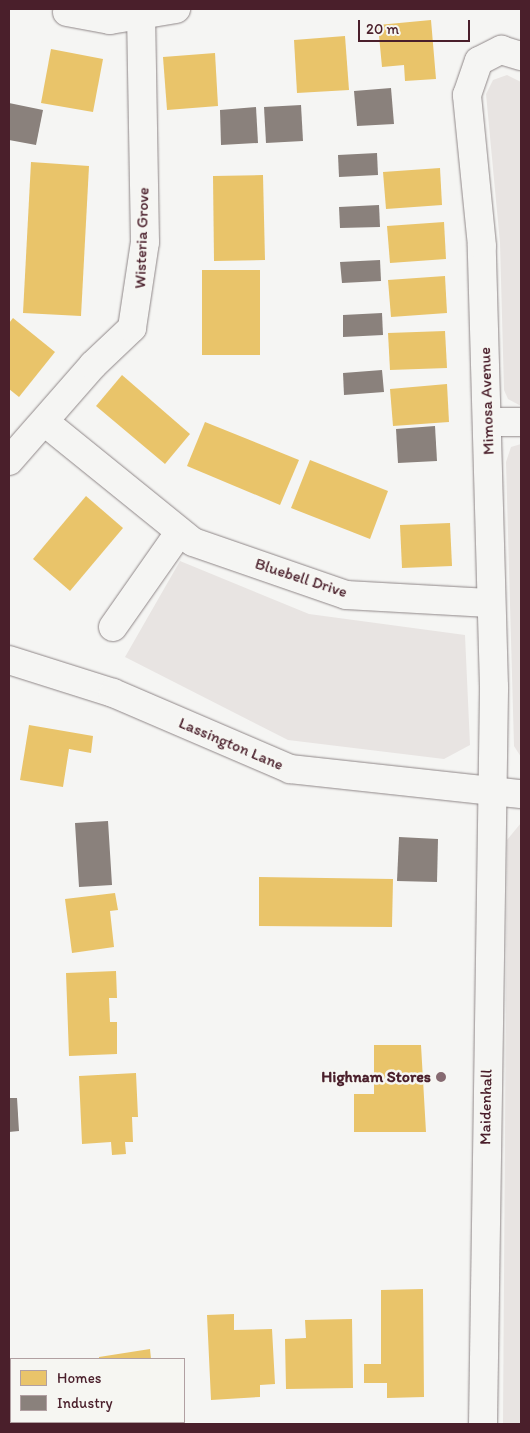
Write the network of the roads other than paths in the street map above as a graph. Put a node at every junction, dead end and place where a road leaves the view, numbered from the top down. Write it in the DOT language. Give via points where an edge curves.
graph roads {
  1 [pos="176,9"];
  2 [pos="67,12"];
  3 [pos="141,18"];
  4 [pos="521,56"];
  5 [pos="489,422"];
  6 [pos="521,422"];
  7 [pos="46,423"];
  8 [pos="9,461"];
  9 [pos="178,534"];
  10 [pos="489,603"];
  11 [pos="113,627"];
  12 [pos="9,660"];
  13 [pos="490,790"];
  14 [pos="521,794"];
  15 [pos="484,1424"];
  1 -- 3 [label="street"];
  2 -- 3 [label="street" via="110,20"];
  3 -- 7 [label="street, Wisteria Grove" via="145,242 139,304 132,328 93,365"];
  4 -- 5 [label="street, Mimosa Avenue" via="501,50 479,61 467,94 482,246"];
  5 -- 6 [label="street"];
  5 -- 10 [label="street, Mimosa Avenue"];
  7 -- 8 [label="street, Wisteria Grove"];
  7 -- 9 [label="street, Bluebell Drive"];
  9 -- 10 [label="street, Bluebell Drive" via="346,595"];
  9 -- 11 [label="street"];
  10 -- 13 [label="street, Mimosa Avenue" via="494,687"];
  12 -- 13 [label="street, Lassington Lane" via="113,693 290,769"];
  13 -- 14 [label="street, Lassington Lane"];
  13 -- 15 [label="street, Maidenhall"];
}
